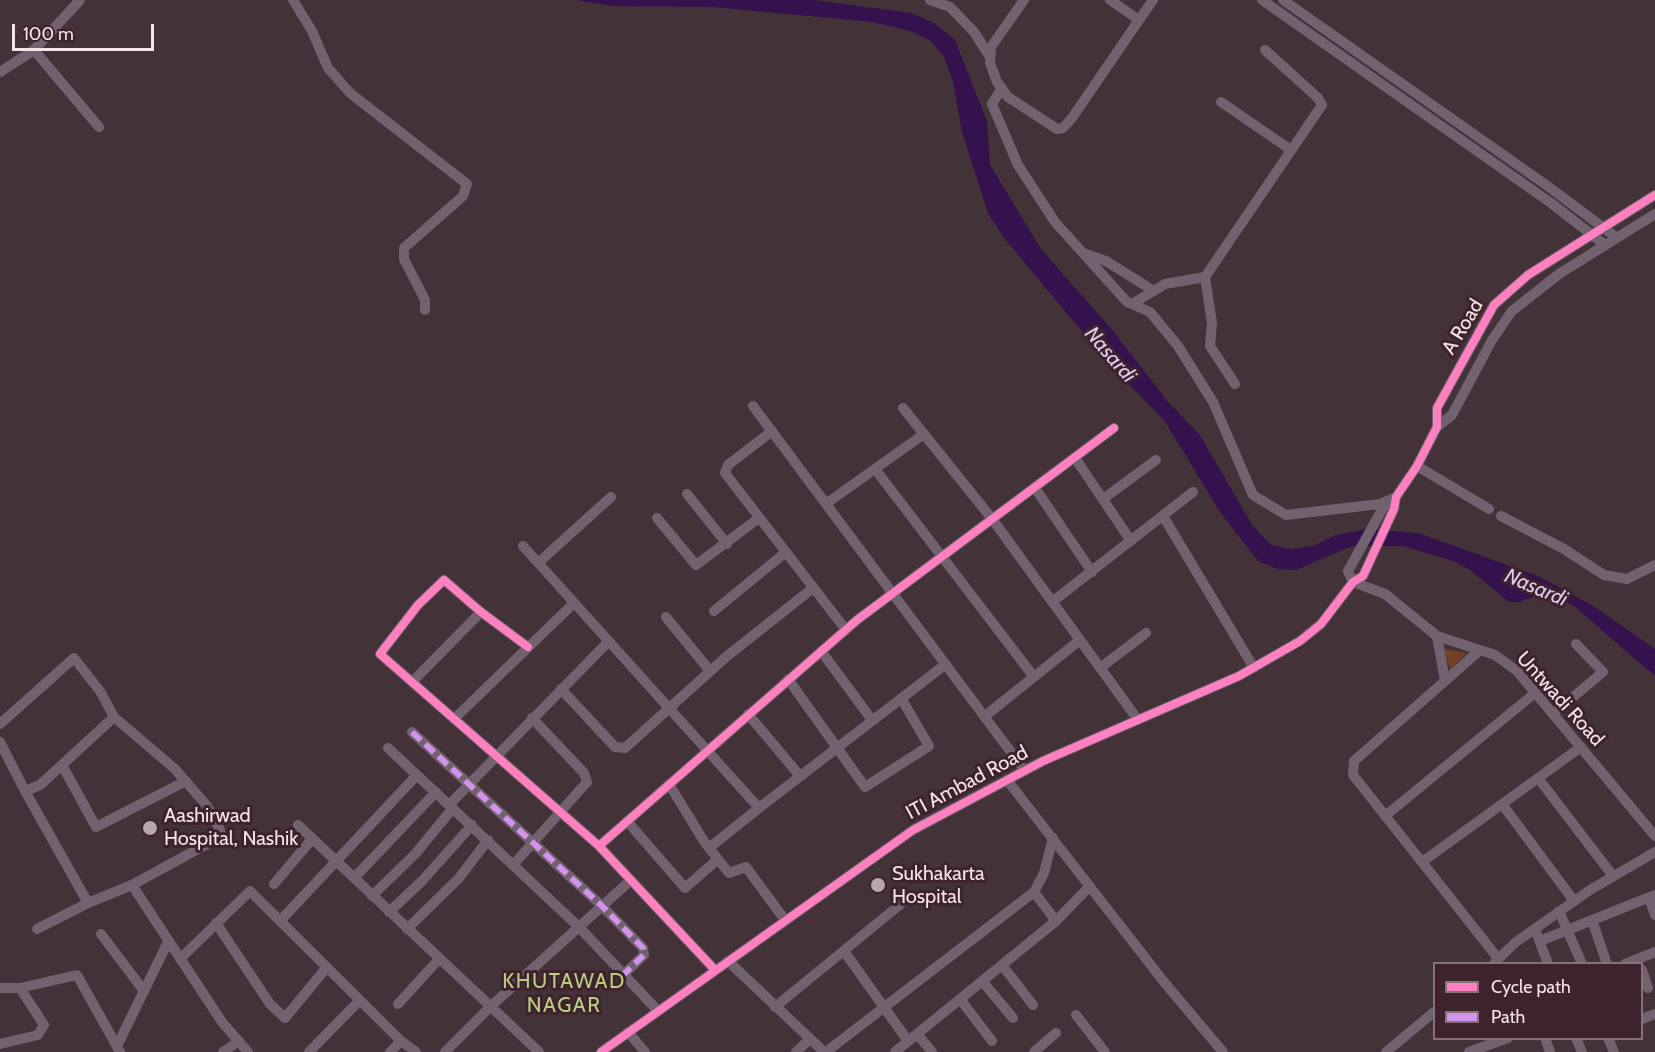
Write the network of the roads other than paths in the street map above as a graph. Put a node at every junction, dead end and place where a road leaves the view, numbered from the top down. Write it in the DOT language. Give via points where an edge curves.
graph roads {
  1 [pos="80,0"];
  2 [pos="293,0"];
  3 [pos="930,0"];
  4 [pos="1024,0"];
  5 [pos="1110,0"];
  6 [pos="1154,0"];
  7 [pos="1262,0"];
  8 [pos="1283,0"];
  9 [pos="1139,20"];
  10 [pos="34,50"];
  11 [pos="1265,50"];
  12 [pos="990,57"];
  13 [pos="0,72"];
  14 [pos="1002,88"];
  15 [pos="1221,102"];
  16 [pos="99,127"];
  17 [pos="1292,150"];
  18 [pos="1655,195"];
  19 [pos="1655,214"];
  20 [pos="1604,227"];
  21 [pos="1593,234"];
  22 [pos="1617,238"];
  23 [pos="1605,245"];
  24 [pos="1083,253"];
  25 [pos="1205,278"];
  26 [pos="1154,291"];
  27 [pos="1132,304"];
  28 [pos="425,310"];
  29 [pos="1235,384"];
  30 [pos="753,406"];
  31 [pos="903,408"];
  32 [pos="1437,427"];
  33 [pos="1114,428"];
  34 [pos="772,431"];
  35 [pos="924,434"];
  36 [pos="1075,458"];
  37 [pos="1156,460"];
  38 [pos="1417,466"];
  39 [pos="875,469"];
  40 [pos="1035,488"];
  41 [pos="1193,492"];
  42 [pos="687,494"];
  43 [pos="611,497"];
  44 [pos="1103,499"];
  45 [pos="827,503"];
  46 [pos="1391,504"];
  47 [pos="1489,509"];
  48 [pos="1164,516"];
  49 [pos="1501,516"];
  50 [pos="657,518"];
  51 [pos="759,518"];
  52 [pos="993,520"];
  53 [pos="1131,541"];
  54 [pos="727,544"];
  55 [pos="523,546"];
  56 [pos="786,552"];
  57 [pos="943,556"];
  58 [pos="538,563"];
  59 [pos="1655,565"];
  60 [pos="1092,572"];
  61 [pos="1358,579"];
  62 [pos="813,588"];
  63 [pos="893,593"];
  64 [pos="1053,602"];
  65 [pos="574,603"];
  66 [pos="714,611"];
  67 [pos="481,612"];
  68 [pos="666,617"];
  69 [pos="846,630"];
  70 [pos="1146,633"];
  71 [pos="1437,636"];
  72 [pos="1080,640"];
  73 [pos="609,641"];
  74 [pos="1576,644"];
  75 [pos="528,647"];
  76 [pos="821,651"];
  77 [pos="1479,651"];
  78 [pos="946,664"];
  79 [pos="1100,668"];
  80 [pos="1254,668"];
  81 [pos="710,671"];
  82 [pos="1034,677"];
  83 [pos="788,679"];
  84 [pos="1445,681"];
  85 [pos="412,682"];
  86 [pos="561,689"];
  87 [pos="1535,693"];
  88 [pos="901,698"];
  89 [pos="669,708"];
  90 [pos="748,714"];
  91 [pos="1553,714"];
  92 [pos="985,716"];
  93 [pos="114,717"];
  94 [pos="532,718"];
  95 [pos="454,719"];
  96 [pos="872,720"];
  97 [pos="1138,720"];
  98 [pos="0,724"];
  99 [pos="412,732"];
  100 [pos="0,742"];
  101 [pos="838,746"];
  102 [pos="1581,747"];
  103 [pos="388,748"];
  104 [pos="708,750"];
  105 [pos="495,755"];
  106 [pos="62,765"];
  107 [pos="1025,771"];
  108 [pos="417,775"];
  109 [pos="800,776"];
  110 [pos="1538,778"];
  111 [pos="1007,780"];
  112 [pos="186,781"];
  113 [pos="469,784"];
  114 [pos="669,784"];
  115 [pos="25,791"];
  116 [pos="436,792"];
  117 [pos="1502,804"];
  118 [pos="451,806"];
  119 [pos="759,808"];
  120 [pos="560,812"];
  121 [pos="1385,816"];
  122 [pos="627,821"];
  123 [pos="298,825"];
  124 [pos="472,825"];
  125 [pos="1655,836"];
  126 [pos="1053,838"];
  127 [pos="312,839"];
  128 [pos="488,840"];
  129 [pos="533,842"];
  130 [pos="599,846"];
  131 [pos="709,848"];
  132 [pos="1655,852"];
  133 [pos="718,859"];
  134 [pos="1422,862"];
  135 [pos="337,863"];
  136 [pos="513,865"];
  137 [pos="1613,876"];
  138 [pos="354,878"];
  139 [pos="631,880"];
  140 [pos="274,884"];
  141 [pos="132,885"];
  142 [pos="1090,886"];
  143 [pos="1034,892"];
  144 [pos="372,896"];
  145 [pos="1652,897"];
  146 [pos="1574,901"];
  147 [pos="87,903"];
  148 [pos="902,903"];
  149 [pos="602,906"];
  150 [pos="1559,911"];
  151 [pos="389,912"];
  152 [pos="1655,915"];
  153 [pos="784,920"];
  154 [pos="1592,920"];
  155 [pos="280,921"];
  156 [pos="1056,921"];
  157 [pos="216,924"];
  158 [pos="579,927"];
  159 [pos="1535,928"];
  160 [pos="37,929"];
  161 [pos="407,929"];
  162 [pos="1568,929"];
  163 [pos="101,934"];
  164 [pos="1540,941"];
  165 [pos="168,942"];
  166 [pos="844,951"];
  167 [pos="1655,952"];
  168 [pos="180,959"];
  169 [pos="439,959"];
  170 [pos="728,961"];
  171 [pos="1638,961"];
  172 [pos="1495,962"];
  173 [pos="1496,962"];
  174 [pos="1548,962"];
  175 [pos="1582,962"];
  176 [pos="1607,962"];
  177 [pos="1002,965"];
  178 [pos="327,967"];
  179 [pos="715,970"];
  180 [pos="623,975"];
  181 [pos="982,981"];
  182 [pos="0,988"];
  183 [pos="20,988"];
  184 [pos="144,992"];
  185 [pos="960,999"];
  186 [pos="360,1000"];
  187 [pos="398,1004"];
  188 [pos="1033,1005"];
  189 [pos="775,1006"];
  190 [pos="490,1007"];
  191 [pos="883,1008"];
  192 [pos="658,1011"];
  193 [pos="1433,1013"];
  194 [pos="1076,1015"];
  195 [pos="1013,1018"];
  196 [pos="628,1032"];
  197 [pos="1056,1033"];
  198 [pos="917,1034"];
  199 [pos="810,1039"];
  200 [pos="1502,1040"];
  201 [pos="239,1041"];
  202 [pos="402,1041"];
  203 [pos="908,1041"];
  204 [pos="992,1041"];
  205 [pos="0,1044"];
  206 [pos="118,1049"];
  207 [pos="223,1052"];
  208 [pos="248,1052"];
  209 [pos="309,1052"];
  210 [pos="390,1052"];
  211 [pos="416,1052"];
  212 [pos="445,1052"];
  213 [pos="539,1052"];
  214 [pos="601,1052"];
  215 [pos="645,1052"];
  216 [pos="796,1052"];
  217 [pos="825,1052"];
  218 [pos="895,1052"];
  219 [pos="932,1052"];
  220 [pos="1034,1052"];
  221 [pos="1105,1052"];
  222 [pos="1223,1052"];
  223 [pos="1386,1052"];
  224 [pos="1469,1052"];
  1 -- 10 [label="street"];
  2 -- 28 [label="street" via="328,68 350,93 467,184 463,196 404,248 404,259 425,300"];
  3 -- 12 [label="street" via="950,7 974,32"];
  4 -- 12 [label="street" via="991,47"];
  5 -- 9 [label="street"];
  6 -- 9 [label="street"];
  7 -- 21 [label="street"];
  8 -- 20 [label="street"];
  9 -- 14 [label="street" via="1063,128 1046,124 1008,97"];
  10 -- 13 [label="street"];
  10 -- 16 [label="street"];
  11 -- 17 [label="street" via="1322,105"];
  12 -- 14 [label="street"];
  14 -- 24 [label="street" via="992,104 1018,165 1055,222"];
  15 -- 17 [label="street"];
  17 -- 25 [label="street"];
  18 -- 20 [label="street, A Road"];
  19 -- 22 [label="street"];
  20 -- 21 [label="street, A Road"];
  20 -- 22 [label="street"];
  21 -- 23 [label="street"];
  21 -- 32 [label="street, A Road" via="1528,275 1494,305 1437,408"];
  22 -- 23 [label="street"];
  23 -- 32 [label="street" via="1525,298 1512,311 1452,416"];
  24 -- 26 [label="street" via="1106,261"];
  24 -- 27 [label="street"];
  25 -- 26 [label="street" via="1166,284"];
  25 -- 29 [label="street" via="1212,323 1210,346"];
  26 -- 27 [label="street"];
  27 -- 46 [label="street" via="1150,312 1178,346 1213,402 1253,495 1286,515"];
  30 -- 34 [label="street"];
  31 -- 35 [label="street"];
  32 -- 38 [label="street, A Road"];
  33 -- 36 [label="street"];
  34 -- 45 [label="street"];
  34 -- 51 [label="street" via="724,470"];
  35 -- 39 [label="street"];
  35 -- 52 [label="street"];
  36 -- 40 [label="street"];
  36 -- 44 [label="street"];
  37 -- 44 [label="street"];
  38 -- 46 [label="street, A Road"];
  38 -- 47 [label="street"];
  39 -- 45 [label="street"];
  39 -- 57 [label="street"];
  40 -- 52 [label="street"];
  40 -- 60 [label="street"];
  41 -- 48 [label="street"];
  42 -- 54 [label="street"];
  43 -- 58 [label="street"];
  44 -- 53 [label="street"];
  45 -- 63 [label="street"];
  46 -- 61 [label="street, ITI Ambad Road"];
  46 -- 61 [label="street" via="1348,571"];
  48 -- 53 [label="street"];
  48 -- 80 [label="street"];
  49 -- 59 [label="street" via="1604,575 1627,579"];
  50 -- 54 [label="street" via="696,565"];
  51 -- 54 [label="street"];
  51 -- 56 [label="street"];
  52 -- 57 [label="street"];
  52 -- 64 [label="street"];
  53 -- 60 [label="street"];
  55 -- 58 [label="street"];
  56 -- 62 [label="street"];
  56 -- 66 [label="street"];
  57 -- 63 [label="street"];
  57 -- 82 [label="street"];
  58 -- 65 [label="street"];
  60 -- 64 [label="street"];
  61 -- 71 [label="street, Untwadi Road" via="1385,594"];
  61 -- 80 [label="street, ITI Ambad Road" via="1321,624"];
  62 -- 69 [label="street"];
  62 -- 81 [label="street"];
  63 -- 69 [label="street"];
  63 -- 78 [label="street"];
  64 -- 72 [label="street"];
  65 -- 73 [label="street"];
  65 -- 75 [label="street"];
  67 -- 75 [label="street"];
  67 -- 85 [label="street"];
  67 -- 85 [label="street" via="444,580 418,605 380,654"];
  68 -- 81 [label="street"];
  69 -- 76 [label="street"];
  70 -- 79 [label="street"];
  71 -- 77 [label="street, Untwadi Road"];
  71 -- 84 [label="street"];
  72 -- 79 [label="street"];
  72 -- 82 [label="street"];
  73 -- 86 [label="street"];
  73 -- 89 [label="street"];
  74 -- 91 [label="street" via="1603,672"];
  75 -- 95 [label="street"];
  76 -- 83 [label="street"];
  76 -- 96 [label="street"];
  77 -- 84 [label="street"];
  77 -- 87 [label="street, Untwadi Road" via="1495,655 1517,671"];
  78 -- 88 [label="street"];
  78 -- 92 [label="street"];
  79 -- 97 [label="street"];
  80 -- 97 [label="street, ITI Ambad Road"];
  81 -- 89 [label="street"];
  82 -- 92 [label="street"];
  83 -- 90 [label="street"];
  83 -- 101 [label="street"];
  84 -- 121 [label="street" via="1354,760 1353,775"];
  85 -- 95 [label="street"];
  86 -- 89 [label="street" via="619,749"];
  86 -- 94 [label="street"];
  87 -- 91 [label="street, Untwadi Road"];
  87 -- 121 [label="street"];
  88 -- 96 [label="street"];
  88 -- 101 [label="street" via="929,746 865,787"];
  89 -- 104 [label="street"];
  90 -- 104 [label="street"];
  90 -- 109 [label="street"];
  91 -- 102 [label="street, Untwadi Road"];
  92 -- 107 [label="street"];
  93 -- 98 [label="street" via="100,691 74,658"];
  93 -- 106 [label="street"];
  93 -- 112 [label="street"];
  94 -- 105 [label="street"];
  94 -- 120 [label="street" via="586,776 585,785"];
  95 -- 105 [label="street"];
  96 -- 101 [label="street"];
  97 -- 107 [label="street, ITI Ambad Road"];
  99 -- 113 [label="street"];
  100 -- 115 [label="street"];
  101 -- 109 [label="street"];
  102 -- 110 [label="street"];
  102 -- 125 [label="street, Untwadi Road"];
  103 -- 108 [label="street"];
  104 -- 114 [label="street"];
  104 -- 119 [label="street"];
  105 -- 113 [label="street"];
  105 -- 120 [label="street"];
  106 -- 112 [label="street" via="96,827"];
  106 -- 115 [label="street" via="40,785"];
  107 -- 111 [label="street, ITI Ambad Road"];
  108 -- 116 [label="street"];
  108 -- 135 [label="street"];
  109 -- 119 [label="street"];
  110 -- 117 [label="street"];
  110 -- 137 [label="street"];
  111 -- 126 [label="street"];
  111 -- 153 [label="street, ITI Ambad Road" via="913,830"];
  112 -- 141 [label="street" via="207,806 220,837"];
  113 -- 118 [label="street"];
  113 -- 129 [label="street"];
  114 -- 122 [label="street"];
  114 -- 131 [label="street"];
  115 -- 147 [label="street"];
  116 -- 118 [label="street"];
  116 -- 138 [label="street"];
  117 -- 134 [label="street"];
  117 -- 146 [label="street"];
  118 -- 124 [label="street"];
  118 -- 144 [label="street" via="416,853"];
  119 -- 131 [label="street"];
  120 -- 129 [label="street"];
  120 -- 130 [label="street"];
  121 -- 134 [label="street"];
  122 -- 130 [label="street"];
  122 -- 133 [label="street" via="685,888"];
  123 -- 127 [label="street"];
  124 -- 128 [label="street"];
  124 -- 151 [label="street"];
  126 -- 142 [label="street"];
  126 -- 143 [label="street" via="1044,873"];
  127 -- 135 [label="street"];
  127 -- 140 [label="street"];
  128 -- 136 [label="street"];
  128 -- 161 [label="street" via="459,878"];
  129 -- 136 [label="street"];
  129 -- 149 [label="street"];
  130 -- 139 [label="street"];
  131 -- 133 [label="street"];
  132 -- 137 [label="street"];
  133 -- 153 [label="street" via="729,873 746,867"];
  134 -- 172 [label="street" via="1497,957"];
  135 -- 138 [label="street"];
  135 -- 155 [label="street"];
  136 -- 158 [label="street"];
  137 -- 146 [label="street"];
  138 -- 144 [label="street"];
  139 -- 149 [label="street"];
  139 -- 179 [label="street"];
  141 -- 147 [label="street"];
  141 -- 165 [label="street"];
  142 -- 156 [label="street"];
  142 -- 222 [label="street"];
  143 -- 156 [label="street"];
  143 -- 191 [label="street"];
  144 -- 151 [label="street"];
  145 -- 152 [label="street"];
  145 -- 154 [label="street"];
  146 -- 150 [label="street"];
  147 -- 160 [label="street"];
  148 -- 166 [label="street"];
  149 -- 158 [label="street"];
  149 -- 180 [label="street" via="644,952"];
  150 -- 159 [label="street"];
  150 -- 162 [label="street"];
  151 -- 161 [label="street"];
  153 -- 170 [label="street, ITI Ambad Road"];
  154 -- 162 [label="street"];
  154 -- 176 [label="street"];
  155 -- 157 [label="street" via="250,891"];
  155 -- 178 [label="street"];
  156 -- 177 [label="street"];
  157 -- 168 [label="street"];
  157 -- 178 [label="street" via="270,1004 285,1018"];
  158 -- 180 [label="street"];
  158 -- 190 [label="street"];
  159 -- 164 [label="street"];
  159 -- 173 [label="street"];
  161 -- 169 [label="street"];
  162 -- 164 [label="street"];
  162 -- 175 [label="street"];
  163 -- 184 [label="street"];
  164 -- 174 [label="street"];
  165 -- 168 [label="street"];
  165 -- 184 [label="street"];
  166 -- 189 [label="street"];
  166 -- 191 [label="street"];
  167 -- 171 [label="street"];
  168 -- 201 [label="street"];
  169 -- 187 [label="street"];
  169 -- 190 [label="street"];
  170 -- 179 [label="street, ITI Ambad Road"];
  170 -- 189 [label="street"];
  177 -- 181 [label="street"];
  177 -- 188 [label="street"];
  178 -- 186 [label="street"];
  179 -- 192 [label="street, ITI Ambad Road"];
  180 -- 192 [label="street"];
  181 -- 185 [label="street"];
  181 -- 195 [label="street"];
  182 -- 183 [label="street"];
  183 -- 205 [label="street" via="44,1025 38,1035"];
  183 -- 206 [label="street" via="77,975"];
  184 -- 206 [label="street"];
  185 -- 198 [label="street"];
  185 -- 204 [label="street"];
  186 -- 202 [label="street"];
  186 -- 209 [label="street"];
  189 -- 199 [label="street"];
  190 -- 212 [label="street"];
  190 -- 213 [label="street"];
  191 -- 203 [label="street"];
  191 -- 217 [label="street"];
  192 -- 196 [label="street, ITI Ambad Road"];
  193 -- 223 [label="street"];
  194 -- 221 [label="street"];
  196 -- 214 [label="street, ITI Ambad Road"];
  196 -- 215 [label="street"];
  197 -- 220 [label="street"];
  198 -- 203 [label="street"];
  198 -- 219 [label="street"];
  199 -- 216 [label="street"];
  199 -- 217 [label="street"];
  200 -- 224 [label="street"];
  201 -- 207 [label="street"];
  201 -- 208 [label="street"];
  202 -- 210 [label="street"];
  202 -- 211 [label="street"];
  203 -- 218 [label="street"];
}
